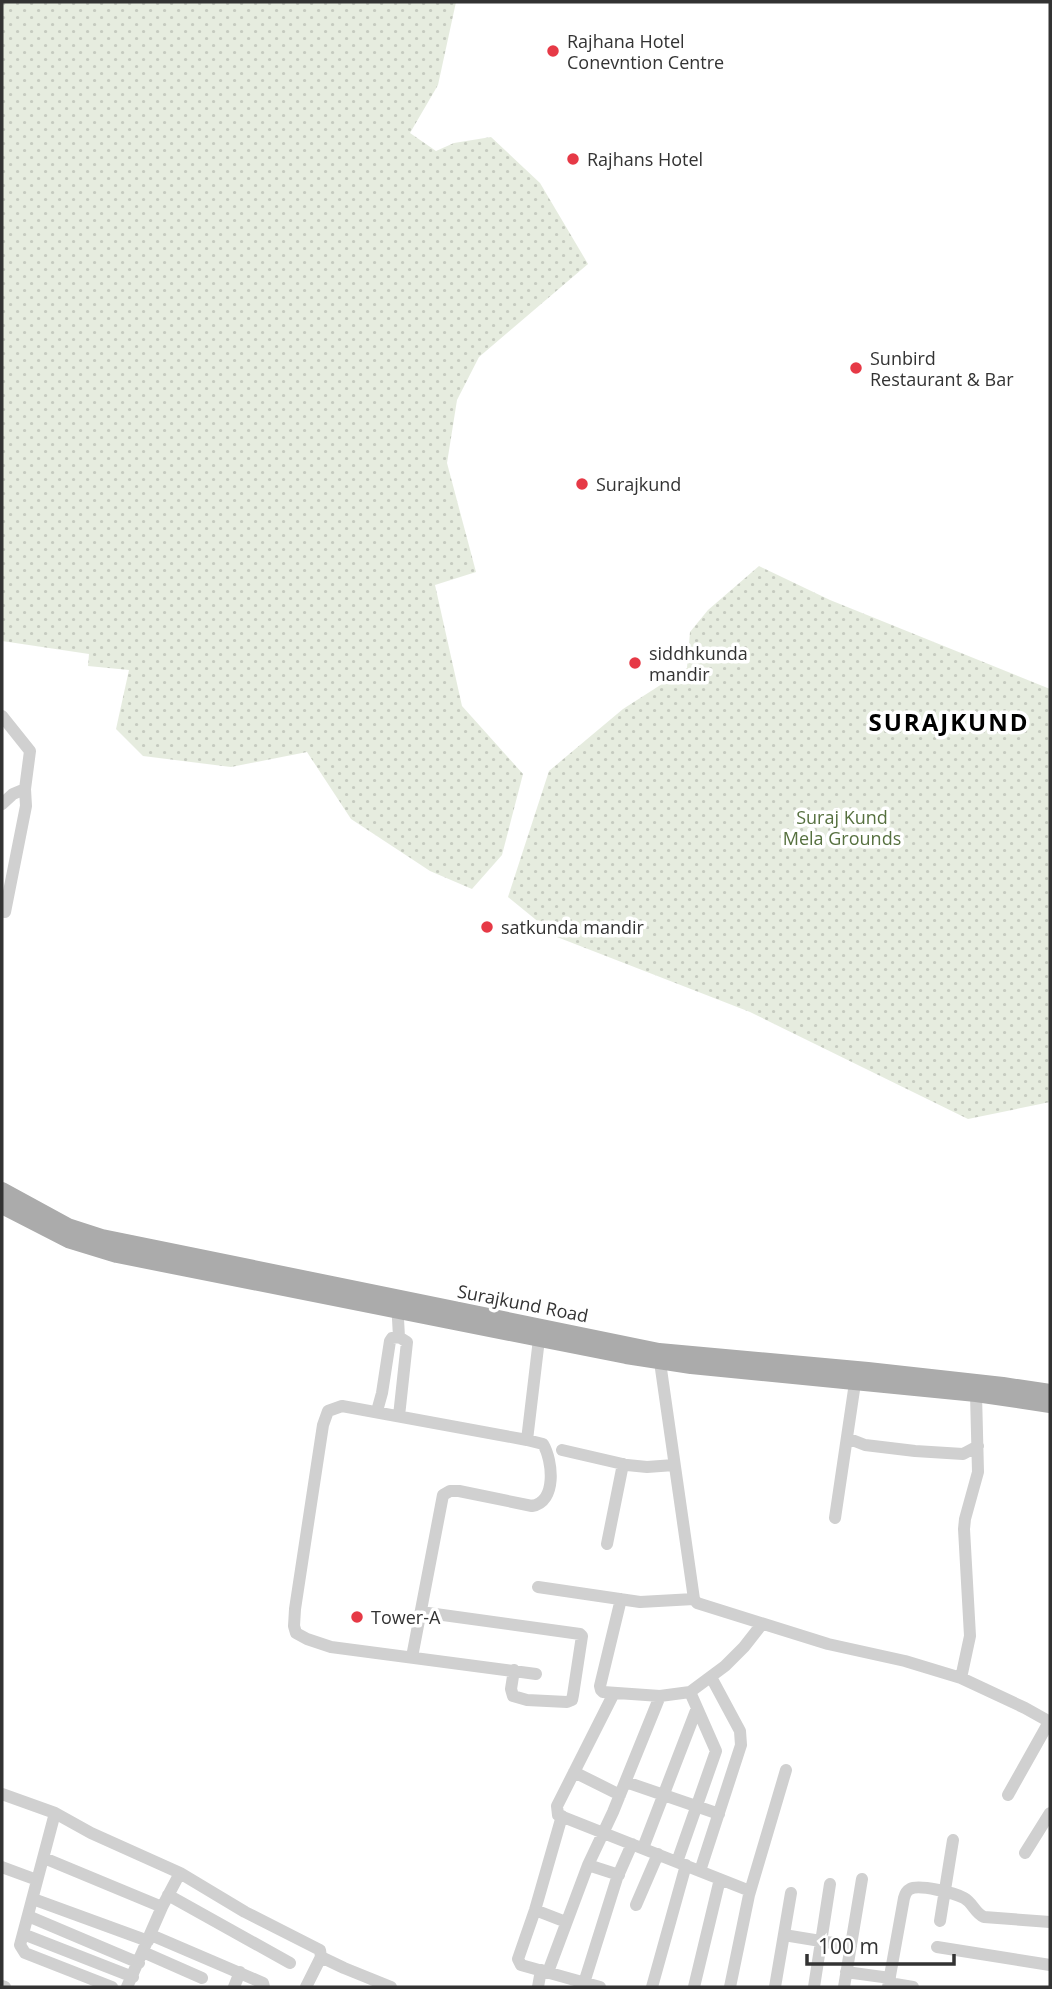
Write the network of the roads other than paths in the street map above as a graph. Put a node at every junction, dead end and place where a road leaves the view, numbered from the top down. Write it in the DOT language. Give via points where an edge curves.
graph roads {
  1 [pos="2,716"];
  2 [pos="25,789"];
  3 [pos="2,804"];
  4 [pos="2,885"];
  5 [pos="3,916"];
  6 [pos="2,1190"];
  7 [pos="2,1206"];
  8 [pos="397,1305"];
  9 [pos="399,1337"];
  10 [pos="561,1337"];
  11 [pos="539,1339"];
  12 [pos="659,1357"];
  13 [pos="855,1383"];
  14 [pos="1050,1392"];
  15 [pos="976,1394"];
  16 [pos="1050,1405"];
  17 [pos="376,1411"];
  18 [pos="400,1416"];
  19 [pos="847,1438"];
  20 [pos="527,1440"];
  21 [pos="978,1446"];
  22 [pos="562,1450"];
  23 [pos="623,1464"];
  24 [pos="674,1465"];
  25 [pos="835,1518"];
  26 [pos="607,1544"];
  27 [pos="538,1587"];
  28 [pos="621,1599"];
  29 [pos="694,1599"];
  30 [pos="421,1612"];
  31 [pos="762,1624"];
  32 [pos="412,1657"];
  33 [pos="514,1670"];
  34 [pos="537,1674"];
  35 [pos="711,1677"];
  36 [pos="961,1678"];
  37 [pos="690,1692"];
  38 [pos="614,1693"];
  39 [pos="660,1696"];
  40 [pos="697,1708"];
  41 [pos="1050,1722"];
  42 [pos="786,1770"];
  43 [pos="574,1772"];
  44 [pos="626,1782"];
  45 [pos="2,1794"];
  46 [pos="620,1795"];
  47 [pos="663,1795"];
  48 [pos="1008,1795"];
  49 [pos="696,1806"];
  50 [pos="55,1813"];
  51 [pos="1050,1813"];
  52 [pos="719,1814"];
  53 [pos="562,1816"];
  54 [pos="603,1832"];
  55 [pos="953,1840"];
  56 [pos="637,1846"];
  57 [pos="1025,1853"];
  58 [pos="658,1854"];
  59 [pos="44,1858"];
  60 [pos="682,1863"];
  61 [pos="588,1866"];
  62 [pos="2,1867"];
  63 [pos="700,1871"];
  64 [pos="180,1872"];
  65 [pos="619,1875"];
  66 [pos="862,1878"];
  67 [pos="720,1879"];
  68 [pos="37,1880"];
  69 [pos="830,1884"];
  70 [pos="750,1891"];
  71 [pos="945,1892"];
  72 [pos="791,1893"];
  73 [pos="168,1895"];
  74 [pos="33,1899"];
  75 [pos="636,1905"];
  76 [pos="162,1907"];
  77 [pos="536,1910"];
  78 [pos="28,1916"];
  79 [pos="940,1921"];
  80 [pos="566,1922"];
  81 [pos="1050,1922"];
  82 [pos="23,1934"];
  83 [pos="784,1935"];
  84 [pos="821,1941"];
  85 [pos="851,1946"];
  86 [pos="937,1947"];
  87 [pos="145,1948"];
  88 [pos="321,1956"];
  89 [pos="209,1961"];
  90 [pos="290,1963"];
  91 [pos="1050,1965"];
  92 [pos="544,1971"];
  93 [pos="240,1972"];
  94 [pos="846,1972"];
  95 [pos="130,1982"];
  96 [pos="200,1982"];
  97 [pos="362,1982"];
  98 [pos="568,1983"];
  99 [pos="584,1983"];
  100 [pos="889,1983"];
  101 [pos="112,1987"];
  102 [pos="234,1987"];
  103 [pos="264,1987"];
  104 [pos="306,1987"];
  105 [pos="391,1987"];
  106 [pos="538,1987"];
  107 [pos="600,1987"];
  108 [pos="652,1987"];
  109 [pos="694,1987"];
  110 [pos="730,1987"];
  111 [pos="775,1987"];
  112 [pos="814,1987"];
  113 [pos="844,1987"];
  114 [pos="913,1987"];
  1 -- 2 [label="street" via="30,751"];
  2 -- 3 [label="street"];
  2 -- 5 [label="street" via="26,806"];
  4 -- 5 [label="street"];
  6 -- 8 [label="main road, Surajkund Road" via="88,1234"];
  7 -- 8 [label="main road, Surajkund Road" via="100,1251"];
  8 -- 9 [label="street"];
  8 -- 10 [label="main road, Surajkund Road"];
  8 -- 11 [label="main road, Surajkund Road"];
  9 -- 17 [label="street" via="390,1341"];
  9 -- 18 [label="street" via="407,1342"];
  10 -- 11 [label="main road, Surajkund Road"];
  10 -- 12 [label="main road, Surajkund Road"];
  11 -- 20 [label="street"];
  12 -- 13 [label="main road, Surajkund Road"];
  12 -- 14 [label="main road, Surajkund Road" via="881,1371"];
  12 -- 24 [label="street"];
  13 -- 15 [label="main road, Surajkund Road"];
  13 -- 19 [label="street"];
  15 -- 16 [label="main road, Surajkund Road"];
  15 -- 21 [label="street"];
  17 -- 18 [label="street"];
  17 -- 32 [label="street" via="342,1406 328,1411 294,1626 296,1633 331,1647"];
  18 -- 20 [label="street"];
  19 -- 21 [label="street" via="864,1445 963,1454"];
  19 -- 25 [label="street"];
  20 -- 30 [label="street" via="543,1444 548,1453 551,1473 546,1499 532,1506 459,1490 443,1495"];
  21 -- 36 [label="street" via="978,1472 964,1529 971,1636"];
  22 -- 23 [label="street"];
  23 -- 24 [label="street"];
  23 -- 26 [label="street"];
  24 -- 29 [label="street"];
  27 -- 28 [label="street"];
  28 -- 29 [label="street"];
  28 -- 38 [label="street" via="600,1686 603,1692"];
  29 -- 31 [label="street" via="700,1606"];
  30 -- 32 [label="street"];
  30 -- 33 [label="street" via="582,1636 572,1700 513,1696"];
  31 -- 35 [label="street"];
  31 -- 36 [label="street"];
  32 -- 33 [label="street"];
  33 -- 34 [label="street"];
  35 -- 37 [label="street"];
  35 -- 52 [label="street" via="741,1734"];
  36 -- 41 [label="street"];
  37 -- 39 [label="street"];
  37 -- 40 [label="street"];
  38 -- 39 [label="street"];
  38 -- 43 [label="street"];
  39 -- 44 [label="street"];
  40 -- 47 [label="street"];
  40 -- 49 [label="street" via="716,1751"];
  41 -- 48 [label="street"];
  42 -- 70 [label="street"];
  43 -- 46 [label="street"];
  43 -- 53 [label="street" via="556,1806"];
  44 -- 46 [label="street"];
  44 -- 47 [label="street"];
  45 -- 50 [label="street"];
  46 -- 54 [label="street"];
  47 -- 49 [label="street"];
  47 -- 56 [label="street"];
  49 -- 52 [label="street"];
  49 -- 60 [label="street"];
  50 -- 59 [label="street"];
  50 -- 64 [label="street"];
  51 -- 57 [label="street"];
  52 -- 63 [label="street"];
  53 -- 54 [label="street"];
  53 -- 77 [label="street"];
  54 -- 56 [label="street"];
  54 -- 61 [label="street"];
  55 -- 71 [label="street"];
  56 -- 58 [label="street"];
  56 -- 65 [label="street"];
  58 -- 60 [label="street"];
  58 -- 75 [label="street"];
  59 -- 68 [label="street"];
  59 -- 76 [label="street"];
  60 -- 63 [label="street"];
  60 -- 108 [label="street"];
  61 -- 65 [label="street"];
  61 -- 80 [label="street"];
  62 -- 68 [label="street"];
  63 -- 67 [label="street"];
  64 -- 73 [label="street"];
  64 -- 88 [label="street" via="320,1950"];
  65 -- 99 [label="street"];
  66 -- 85 [label="street"];
  67 -- 70 [label="street"];
  67 -- 109 [label="street"];
  68 -- 74 [label="street"];
  69 -- 84 [label="street"];
  70 -- 110 [label="street"];
  71 -- 79 [label="street"];
  71 -- 81 [label="street" via="962,1897 984,1917"];
  71 -- 100 [label="street" via="913,1888 905,1894"];
  72 -- 83 [label="street"];
  73 -- 76 [label="street"];
  73 -- 90 [label="street"];
  74 -- 78 [label="street"];
  74 -- 87 [label="street"];
  76 -- 87 [label="street"];
  77 -- 80 [label="street"];
  77 -- 92 [label="street" via="518,1959 521,1965"];
  78 -- 82 [label="street"];
  78 -- 87 [label="street"];
  80 -- 92 [label="street"];
  82 -- 95 [label="street"];
  82 -- 101 [label="street" via="20,1945 25,1953"];
  83 -- 84 [label="street"];
  83 -- 111 [label="street"];
  84 -- 85 [label="street"];
  84 -- 112 [label="street"];
  85 -- 94 [label="street"];
  86 -- 91 [label="street"];
  87 -- 89 [label="street"];
  87 -- 95 [label="street"];
  87 -- 96 [label="street"];
  88 -- 97 [label="street"];
  88 -- 104 [label="street"];
  89 -- 93 [label="street"];
  89 -- 96 [label="street"];
  92 -- 98 [label="street"];
  92 -- 106 [label="street"];
  93 -- 102 [label="street"];
  93 -- 103 [label="street"];
  94 -- 100 [label="street"];
  94 -- 113 [label="street"];
  97 -- 105 [label="street"];
  98 -- 99 [label="street"];
  99 -- 107 [label="street"];
  100 -- 114 [label="street"];
}
